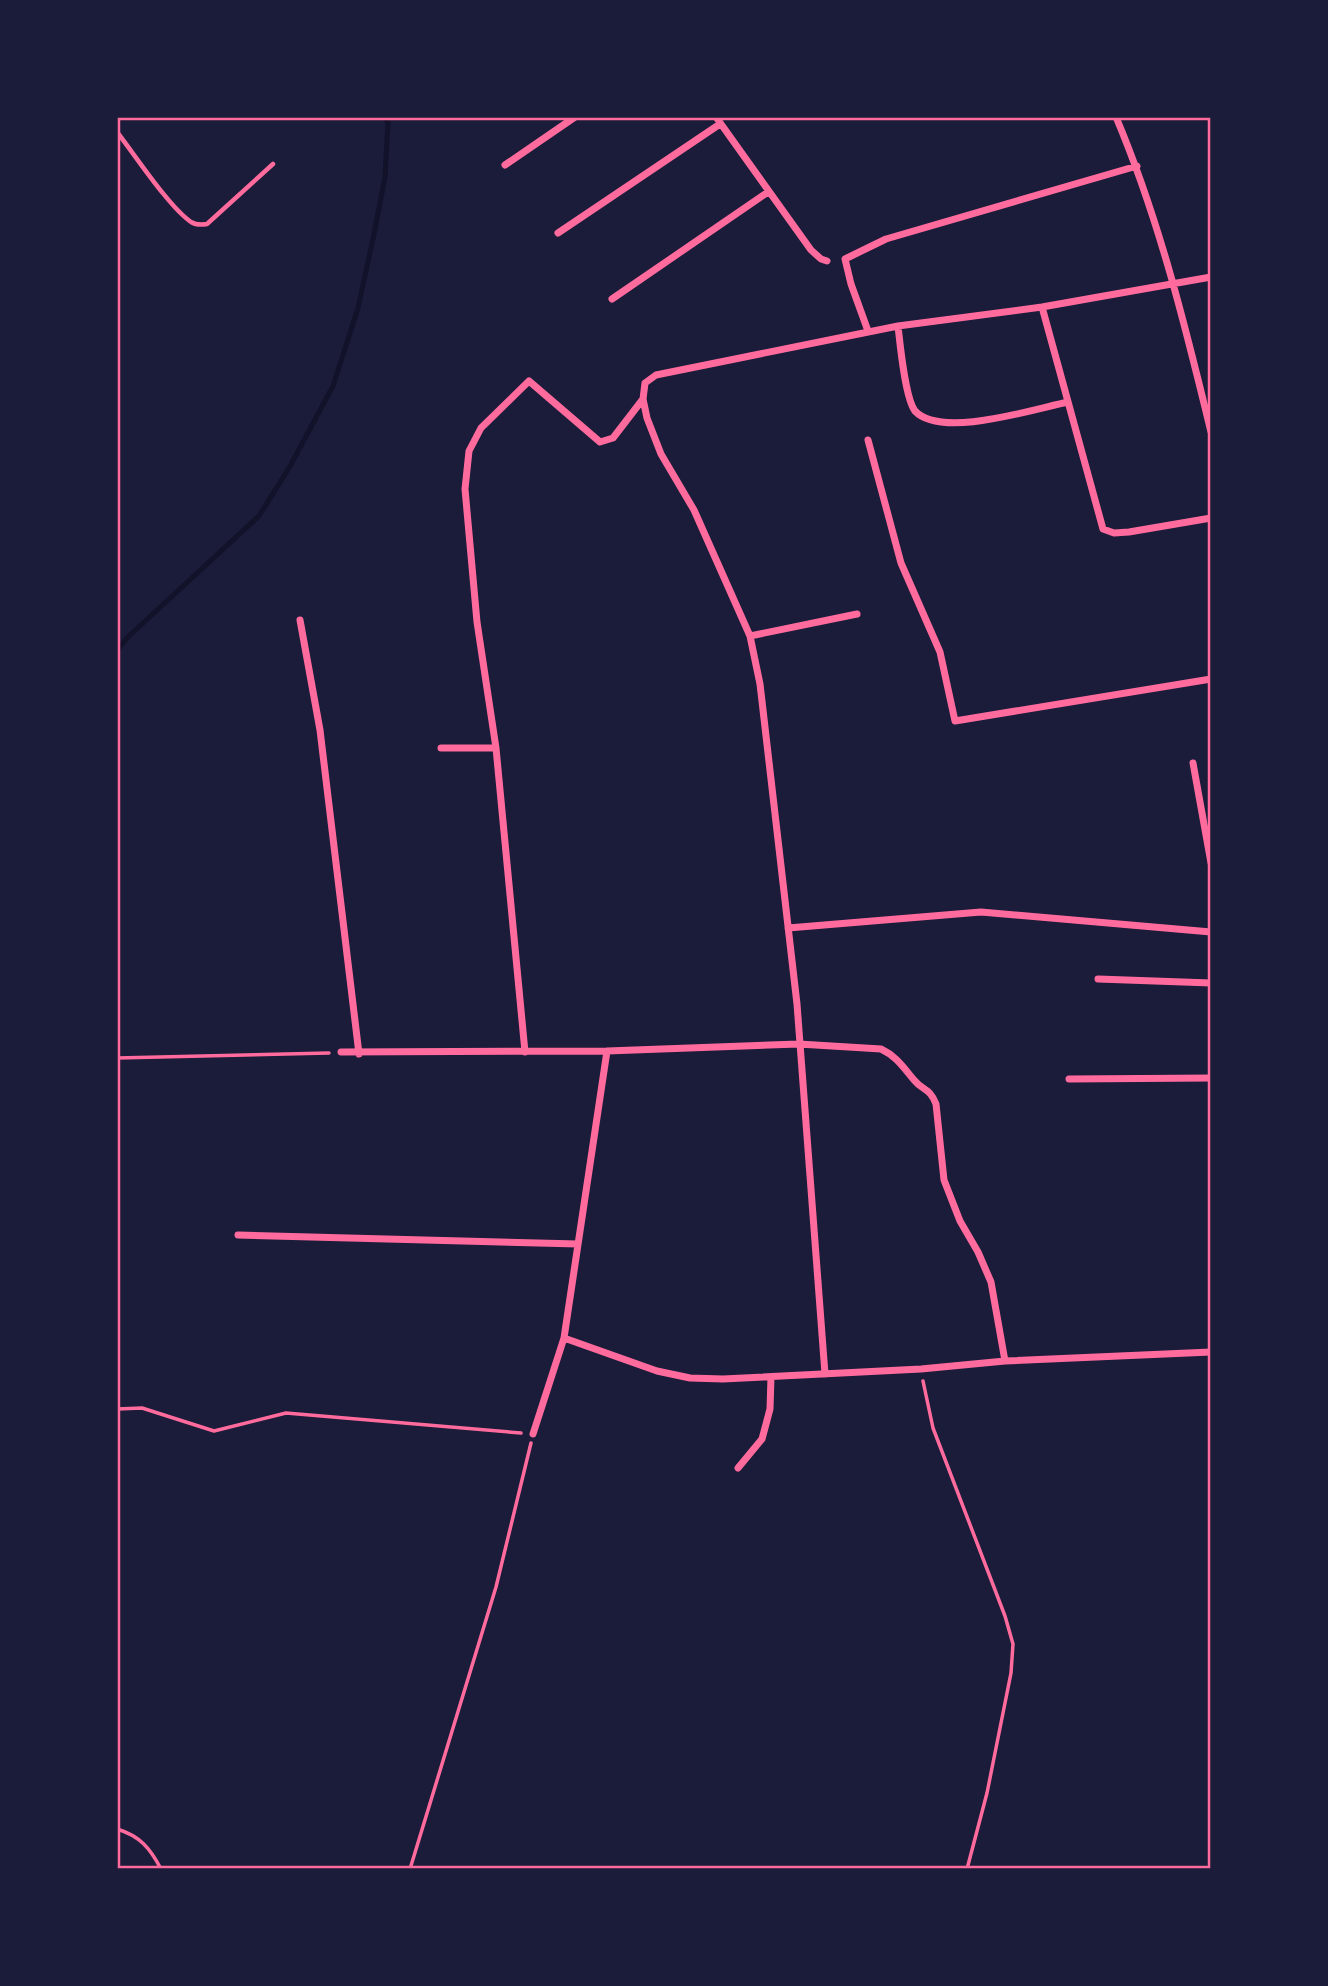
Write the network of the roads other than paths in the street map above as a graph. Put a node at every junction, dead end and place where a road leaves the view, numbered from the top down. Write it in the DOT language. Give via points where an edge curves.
graph roads {
  1 [pos="575,117"];
  2 [pos="1116,117"];
  3 [pos="718,121"];
  4 [pos="117,132"];
  5 [pos="273,164"];
  6 [pos="505,165"];
  7 [pos="1137,166"];
  8 [pos="768,192"];
  9 [pos="558,233"];
  10 [pos="827,261"];
  11 [pos="1211,277"];
  12 [pos="1175,284"];
  13 [pos="612,299"];
  14 [pos="1042,307"];
  15 [pos="898,326"];
  16 [pos="869,331"];
  17 [pos="643,399"];
  18 [pos="1068,402"];
  19 [pos="1211,432"];
  20 [pos="868,440"];
  21 [pos="1211,518"];
  22 [pos="857,614"];
  23 [pos="300,620"];
  24 [pos="750,636"];
  25 [pos="1211,679"];
  26 [pos="441,748"];
  27 [pos="496,748"];
  28 [pos="1193,763"];
  29 [pos="1211,863"];
  30 [pos="788,928"];
  31 [pos="1211,932"];
  32 [pos="1098,979"];
  33 [pos="1211,983"];
  34 [pos="800,1044"];
  35 [pos="607,1051"];
  36 [pos="341,1052"];
  37 [pos="525,1052"];
  38 [pos="359,1054"];
  39 [pos="1069,1079"];
  40 [pos="1211,1079"];
  41 [pos="238,1235"];
  42 [pos="578,1244"];
  43 [pos="564,1338"];
  44 [pos="1211,1352"];
  45 [pos="1005,1361"];
  46 [pos="825,1374"];
  47 [pos="771,1377"];
  48 [pos="533,1434"];
  49 [pos="738,1468"];
  1 -- 6 [label="street"];
  2 -- 7 [label="street"];
  3 -- 8 [label="street"];
  3 -- 9 [label="street"];
  4 -- 5 [label="lane" via="180,212 198,225 207,224"];
  7 -- 12 [label="street"];
  7 -- 16 [label="street" via="886,239 845,259"];
  8 -- 10 [label="street" via="811,250"];
  8 -- 13 [label="street"];
  11 -- 12 [label="street"];
  12 -- 14 [label="street"];
  12 -- 19 [label="street"];
  14 -- 15 [label="street"];
  14 -- 18 [label="street"];
  15 -- 16 [label="street"];
  15 -- 18 [label="street" via="911,403 932,421 964,423"];
  16 -- 17 [label="street" via="656,375 645,383"];
  17 -- 24 [label="street" via="661,454 694,510"];
  17 -- 27 [label="street" via="613,438 600,442 529,381 481,428 469,451 466,489 477,622"];
  18 -- 21 [label="street" via="1103,529 1129,532"];
  20 -- 25 [label="street" via="901,563 940,652 955,721"];
  22 -- 24 [label="street"];
  23 -- 38 [label="street" via="322,743"];
  24 -- 30 [label="street" via="760,684"];
  26 -- 27 [label="street"];
  27 -- 37 [label="street"];
  28 -- 29 [label="street"];
  30 -- 31 [label="street" via="981,912"];
  30 -- 34 [label="street"];
  32 -- 33 [label="street"];
  34 -- 35 [label="street"];
  34 -- 45 [label="street" via="881,1049 929,1090 936,1104 944,1180 991,1282"];
  34 -- 46 [label="street"];
  35 -- 37 [label="street"];
  35 -- 42 [label="street"];
  36 -- 38 [label="street"];
  37 -- 38 [label="street"];
  39 -- 40 [label="street"];
  41 -- 42 [label="street"];
  42 -- 43 [label="street"];
  43 -- 47 [label="street" via="690,1378"];
  43 -- 48 [label="street"];
  44 -- 45 [label="street"];
  45 -- 46 [label="street"];
  46 -- 47 [label="street"];
  47 -- 49 [label="street" via="770,1409 762,1439"];
}
